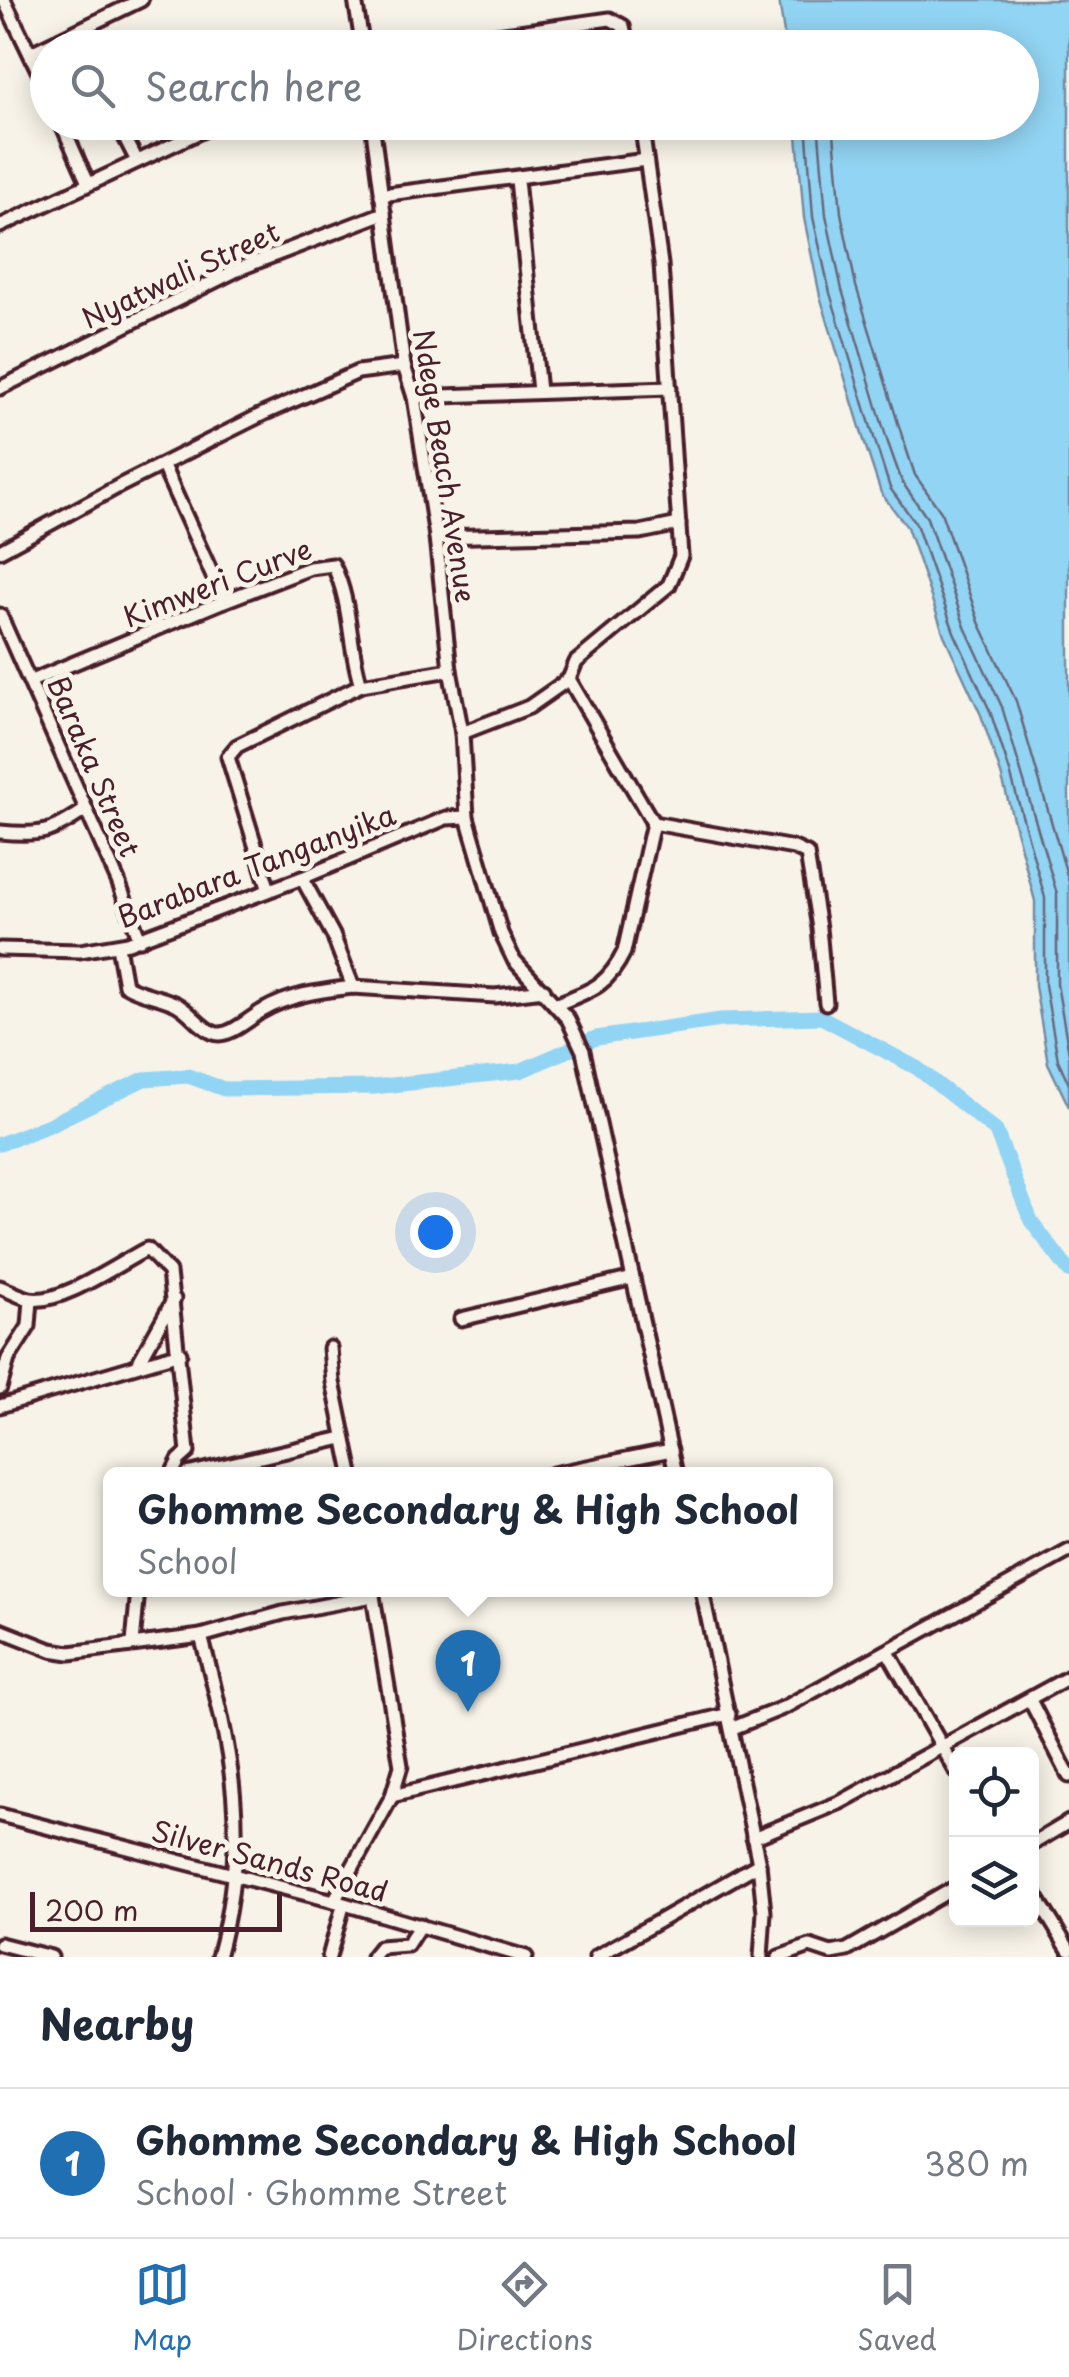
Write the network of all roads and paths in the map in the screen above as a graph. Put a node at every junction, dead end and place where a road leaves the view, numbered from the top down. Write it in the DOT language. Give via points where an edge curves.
graph roads {
  1 [pos="4,0"];
  2 [pos="141,0"];
  3 [pos="355,0"];
  4 [pos="79,30"];
  5 [pos="360,30"];
  6 [pos="533,30"];
  7 [pos="624,30"];
  8 [pos="30,51"];
  9 [pos="69,140"];
  10 [pos="126,140"];
  11 [pos="181,140"];
  12 [pos="374,140"];
  13 [pos="643,140"];
  14 [pos="646,160"];
  15 [pos="136,161"];
  16 [pos="517,180"];
  17 [pos="88,183"];
  18 [pos="381,195"];
  19 [pos="384,213"];
  20 [pos="0,226"];
  21 [pos="404,366"];
  22 [pos="0,388"];
  23 [pos="670,388"];
  24 [pos="539,390"];
  25 [pos="414,397"];
  26 [pos="163,466"];
  27 [pos="679,524"];
  28 [pos="436,537"];
  29 [pos="0,551"];
  30 [pos="224,601"];
  31 [pos="0,615"];
  32 [pos="450,670"];
  33 [pos="569,679"];
  34 [pos="31,680"];
  35 [pos="361,685"];
  36 [pos="462,734"];
  37 [pos="85,810"];
  38 [pos="467,817"];
  39 [pos="653,823"];
  40 [pos="0,832"];
  41 [pos="302,878"];
  42 [pos="269,890"];
  43 [pos="140,940"];
  44 [pos="118,946"];
  45 [pos="0,949"];
  46 [pos="353,987"];
  47 [pos="544,990"];
  48 [pos="826,1003"];
  49 [pos="556,1004"];
  50 [pos="634,1278"];
  51 [pos="0,1287"];
  52 [pos="174,1299"];
  53 [pos="31,1300"];
  54 [pos="461,1319"];
  55 [pos="330,1348"];
  56 [pos="180,1352"];
  57 [pos="139,1362"];
  58 [pos="0,1388"];
  59 [pos="0,1406"];
  60 [pos="343,1438"];
  61 [pos="671,1450"];
  62 [pos="176,1467"];
  63 [pos="217,1467"];
  64 [pos="350,1467"];
  65 [pos="587,1467"];
  66 [pos="675,1467"];
  67 [pos="1069,1551"];
  68 [pos="137,1597"];
  69 [pos="354,1597"];
  70 [pos="373,1597"];
  71 [pos="704,1597"];
  72 [pos="0,1630"];
  73 [pos="200,1636"];
  74 [pos="134,1643"];
  75 [pos="888,1652"];
  76 [pos="1069,1676"];
  77 [pos="1030,1700"];
  78 [pos="729,1714"];
  79 [pos="733,1728"];
  80 [pos="942,1748"];
  81 [pos="949,1760"];
  82 [pos="1069,1776"];
  83 [pos="392,1796"];
  84 [pos="0,1816"];
  85 [pos="1069,1822"];
  86 [pos="753,1838"];
  87 [pos="1039,1840"];
  88 [pos="759,1864"];
  89 [pos="236,1876"];
  90 [pos="949,1891"];
  91 [pos="1039,1901"];
  92 [pos="339,1903"];
  93 [pos="420,1925"];
  94 [pos="0,1944"];
  95 [pos="1069,1950"];
  96 [pos="30,1954"];
  97 [pos="52,1957"];
  98 [pos="218,1957"];
  99 [pos="329,1957"];
  100 [pos="372,1957"];
  101 [pos="526,1957"];
  102 [pos="596,1957"];
  103 [pos="761,1957"];
  104 [pos="779,1957"];
  1 -- 8 [label="street"];
  2 -- 4 [label="street"];
  3 -- 5 [label="street"];
  6 -- 7 [label="street" via="610,19"];
  9 -- 17 [label="street"];
  10 -- 15 [label="street"];
  11 -- 15 [label="street"];
  12 -- 18 [label="street, Ndege Beach Avenue"];
  13 -- 14 [label="street"];
  14 -- 16 [label="street"];
  14 -- 23 [label="street"];
  15 -- 17 [label="street"];
  16 -- 18 [label="street"];
  16 -- 24 [label="street"];
  17 -- 20 [label="street"];
  18 -- 19 [label="street, Ndege Beach Avenue"];
  19 -- 21 [label="street, Ndege Beach Avenue"];
  19 -- 22 [label="street, Nyatwali Street" via="241,268"];
  21 -- 25 [label="street, Ndege Beach Avenue"];
  21 -- 26 [label="street" via="336,380"];
  23 -- 24 [label="street"];
  23 -- 27 [label="street"];
  24 -- 25 [label="street"];
  25 -- 28 [label="street, Ndege Beach Avenue"];
  26 -- 29 [label="street"];
  26 -- 30 [label="street"];
  27 -- 28 [label="street" via="640,532"];
  27 -- 33 [label="street" via="681,556 669,585 576,662"];
  28 -- 32 [label="street, Ndege Beach Avenue"];
  30 -- 34 [label="street, Kimweri Curve"];
  30 -- 35 [label="street, Kimweri Curve" via="333,565 343,585"];
  31 -- 34 [label="street, Baraka Street"];
  32 -- 35 [label="street"];
  32 -- 36 [label="street, Ndege Beach Avenue"];
  33 -- 36 [label="street" via="528,707"];
  33 -- 39 [label="street"];
  34 -- 37 [label="street, Baraka Street"];
  35 -- 42 [label="street" via="228,756"];
  36 -- 38 [label="street, Ndege Beach Avenue"];
  37 -- 40 [label="street" via="43,834"];
  37 -- 43 [label="street, Baraka Street"];
  38 -- 41 [label="street, Barabara Tanganyika" via="446,818"];
  38 -- 47 [label="street, Ndege Beach Avenue" via="501,934 526,976"];
  39 -- 48 [label="street" via="807,854"];
  39 -- 49 [label="street" via="616,969 598,987"];
  41 -- 42 [label="street, Barabara Tanganyika"];
  41 -- 46 [label="street"];
  42 -- 43 [label="street, Barabara Tanganyika"];
  43 -- 44 [label="street, Barabara Tanganyika"];
  44 -- 45 [label="street, Barabara Tanganyika"];
  44 -- 46 [label="street" via="125,985 178,1005 214,1034 294,996"];
  46 -- 47 [label="street" via="496,996"];
  47 -- 49 [label="street, Ndege Beach Avenue"];
  49 -- 50 [label="street, Ndege Beach Avenue" via="583,1051"];
  50 -- 54 [label="street"];
  50 -- 61 [label="street, Ndege Beach Avenue"];
  51 -- 53 [label="street"];
  52 -- 53 [label="street" via="170,1272 146,1249 71,1290"];
  52 -- 56 [label="street"];
  52 -- 57 [label="street"];
  53 -- 58 [label="street" via="29,1326 8,1359"];
  55 -- 60 [label="street"];
  56 -- 57 [label="street"];
  56 -- 62 [label="street" via="188,1452"];
  57 -- 59 [label="street"];
  60 -- 63 [label="street"];
  60 -- 64 [label="street"];
  61 -- 65 [label="street"];
  61 -- 66 [label="street, Ndege Beach Avenue"];
  67 -- 75 [label="street"];
  68 -- 74 [label="street"];
  69 -- 73 [label="street"];
  70 -- 83 [label="street" via="400,1747"];
  71 -- 78 [label="street"];
  72 -- 74 [label="street" via="60,1652"];
  73 -- 74 [label="street"];
  73 -- 89 [label="street" via="235,1782"];
  75 -- 79 [label="street"];
  75 -- 80 [label="street"];
  76 -- 77 [label="street"];
  77 -- 80 [label="street"];
  77 -- 82 [label="street"];
  78 -- 79 [label="street"];
  78 -- 83 [label="street"];
  79 -- 86 [label="street"];
  80 -- 81 [label="street"];
  80 -- 86 [label="street" via="841,1802"];
  83 -- 92 [label="street"];
  84 -- 89 [label="street, Silver Sands Road"];
  85 -- 87 [label="street"];
  86 -- 88 [label="street"];
  88 -- 102 [label="street"];
  88 -- 103 [label="street"];
  89 -- 92 [label="street, Silver Sands Road"];
  89 -- 98 [label="street"];
  90 -- 104 [label="street" via="847,1950 810,1946"];
  91 -- 95 [label="street"];
  92 -- 93 [label="street, Silver Sands Road"];
  92 -- 99 [label="street"];
  93 -- 100 [label="street" via="408,1944 380,1947"];
  93 -- 101 [label="street, Silver Sands Road"];
  94 -- 96 [label="street"];
  96 -- 97 [label="street"];
}
